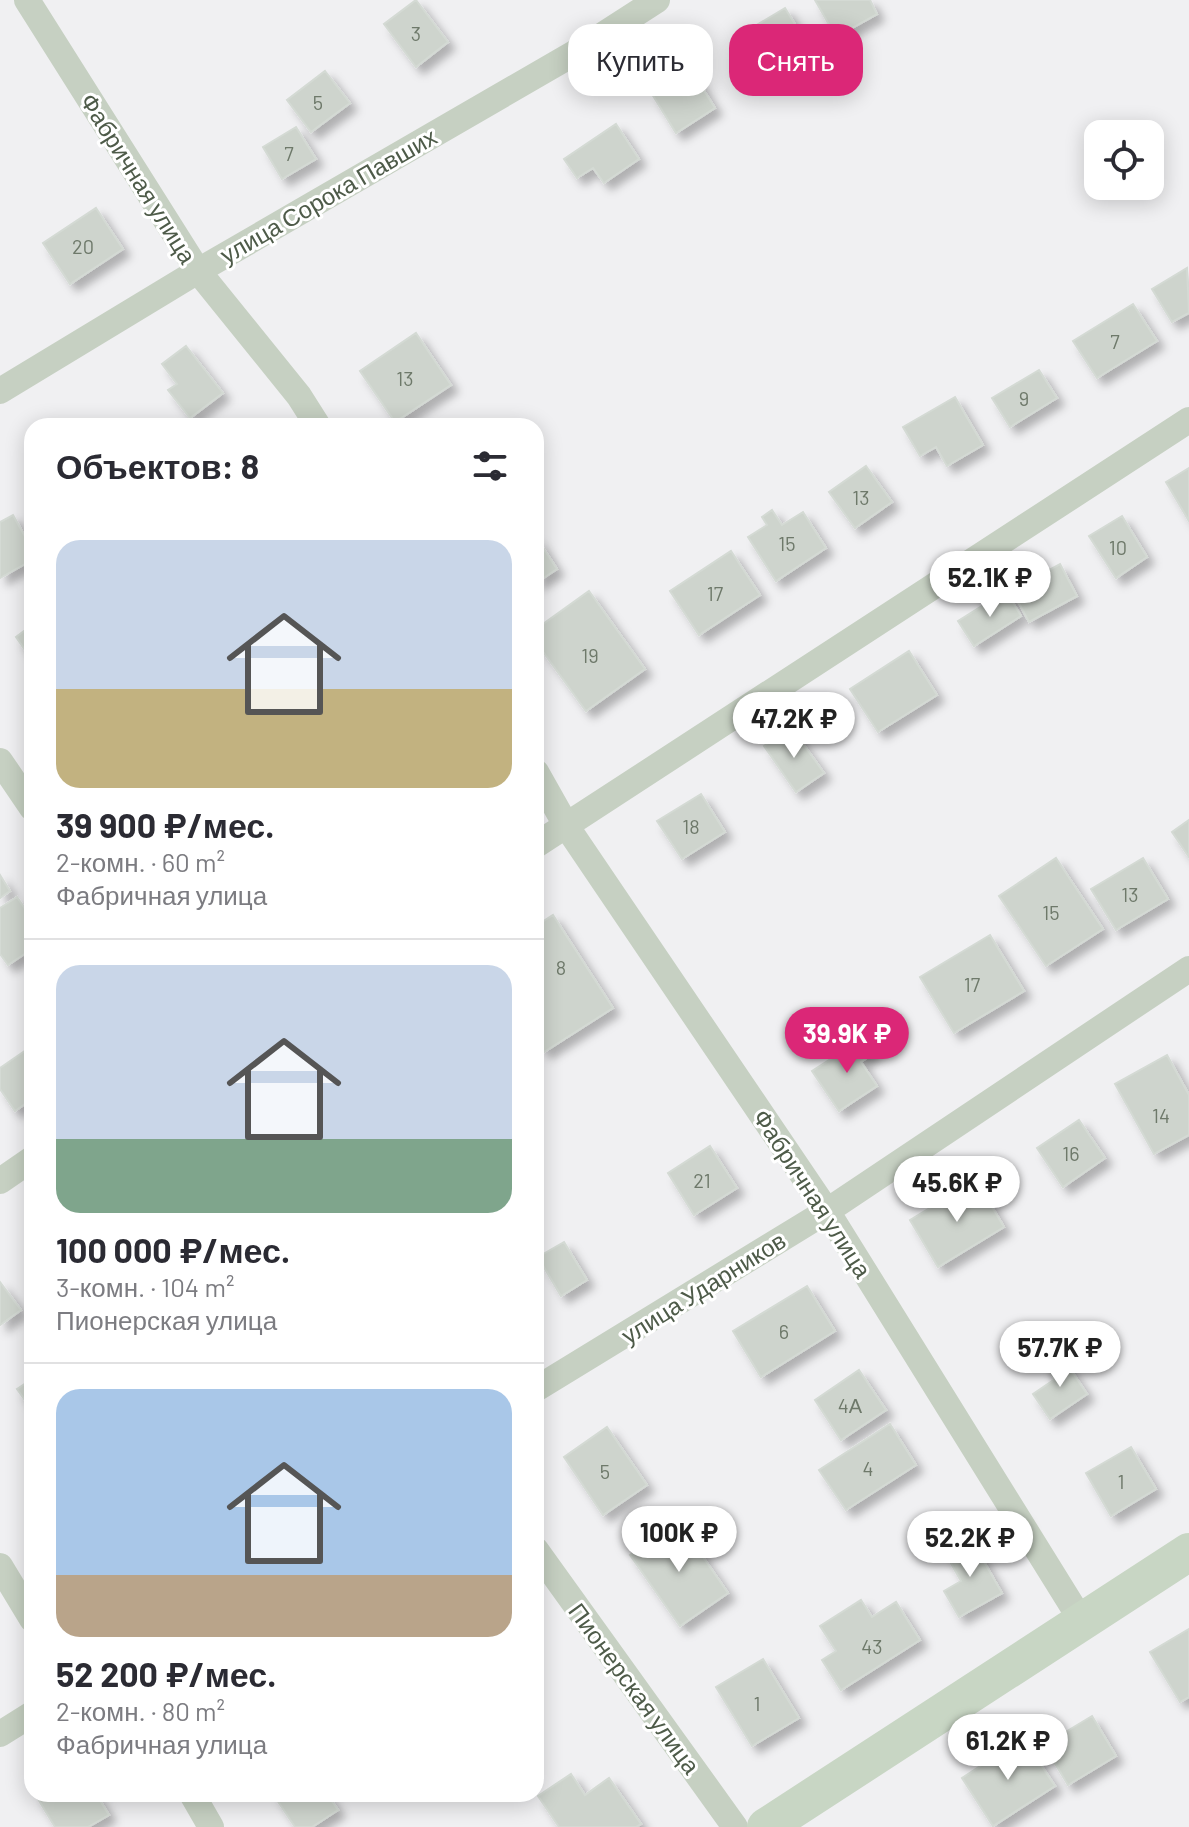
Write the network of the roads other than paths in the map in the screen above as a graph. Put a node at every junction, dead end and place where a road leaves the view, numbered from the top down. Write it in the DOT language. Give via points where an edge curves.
graph roads {
  1 [pos="27,0"];
  2 [pos="657,0"];
  3 [pos="198,271"];
  4 [pos="0,391"];
  5 [pos="313,418"];
  6 [pos="1189,420"];
  7 [pos="0,761"];
  8 [pos="544,786"];
  9 [pos="24,796"];
  10 [pos="567,827"];
  11 [pos="544,840"];
  12 [pos="1189,969"];
  13 [pos="24,1164"];
  14 [pos="0,1181"];
  15 [pos="827,1211"];
  16 [pos="544,1384"];
  17 [pos="1189,1552"];
  18 [pos="544,1561"];
  19 [pos="0,1566"];
  20 [pos="24,1606"];
  21 [pos="1081,1620"];
  22 [pos="24,1719"];
  23 [pos="0,1734"];
  24 [pos="197,1802"];
  25 [pos="211,1827"];
  26 [pos="735,1827"];
  27 [pos="766,1827"];
  1 -- 3 [label="street, Фабричная улица"];
  2 -- 3 [label="street, улица Сорока Павших"];
  3 -- 4 [label="street, улица Сорока Павших"];
  3 -- 5 [label="street, Фабричная улица"];
  6 -- 10 [label="street"];
  7 -- 9 [label="street"];
  8 -- 10 [label="street, Фабричная улица"];
  10 -- 11 [label="street"];
  10 -- 15 [label="street, Фабричная улица"];
  12 -- 15 [label="street, улица Ударников"];
  13 -- 14 [label="street"];
  15 -- 16 [label="street, улица Ударников"];
  15 -- 21 [label="street, Фабричная улица"];
  17 -- 21 [label="street"];
  18 -- 26 [label="street, Пионерская улица"];
  19 -- 20 [label="street"];
  21 -- 27 [label="street"];
  22 -- 23 [label="street"];
  24 -- 25 [label="street"];
}
